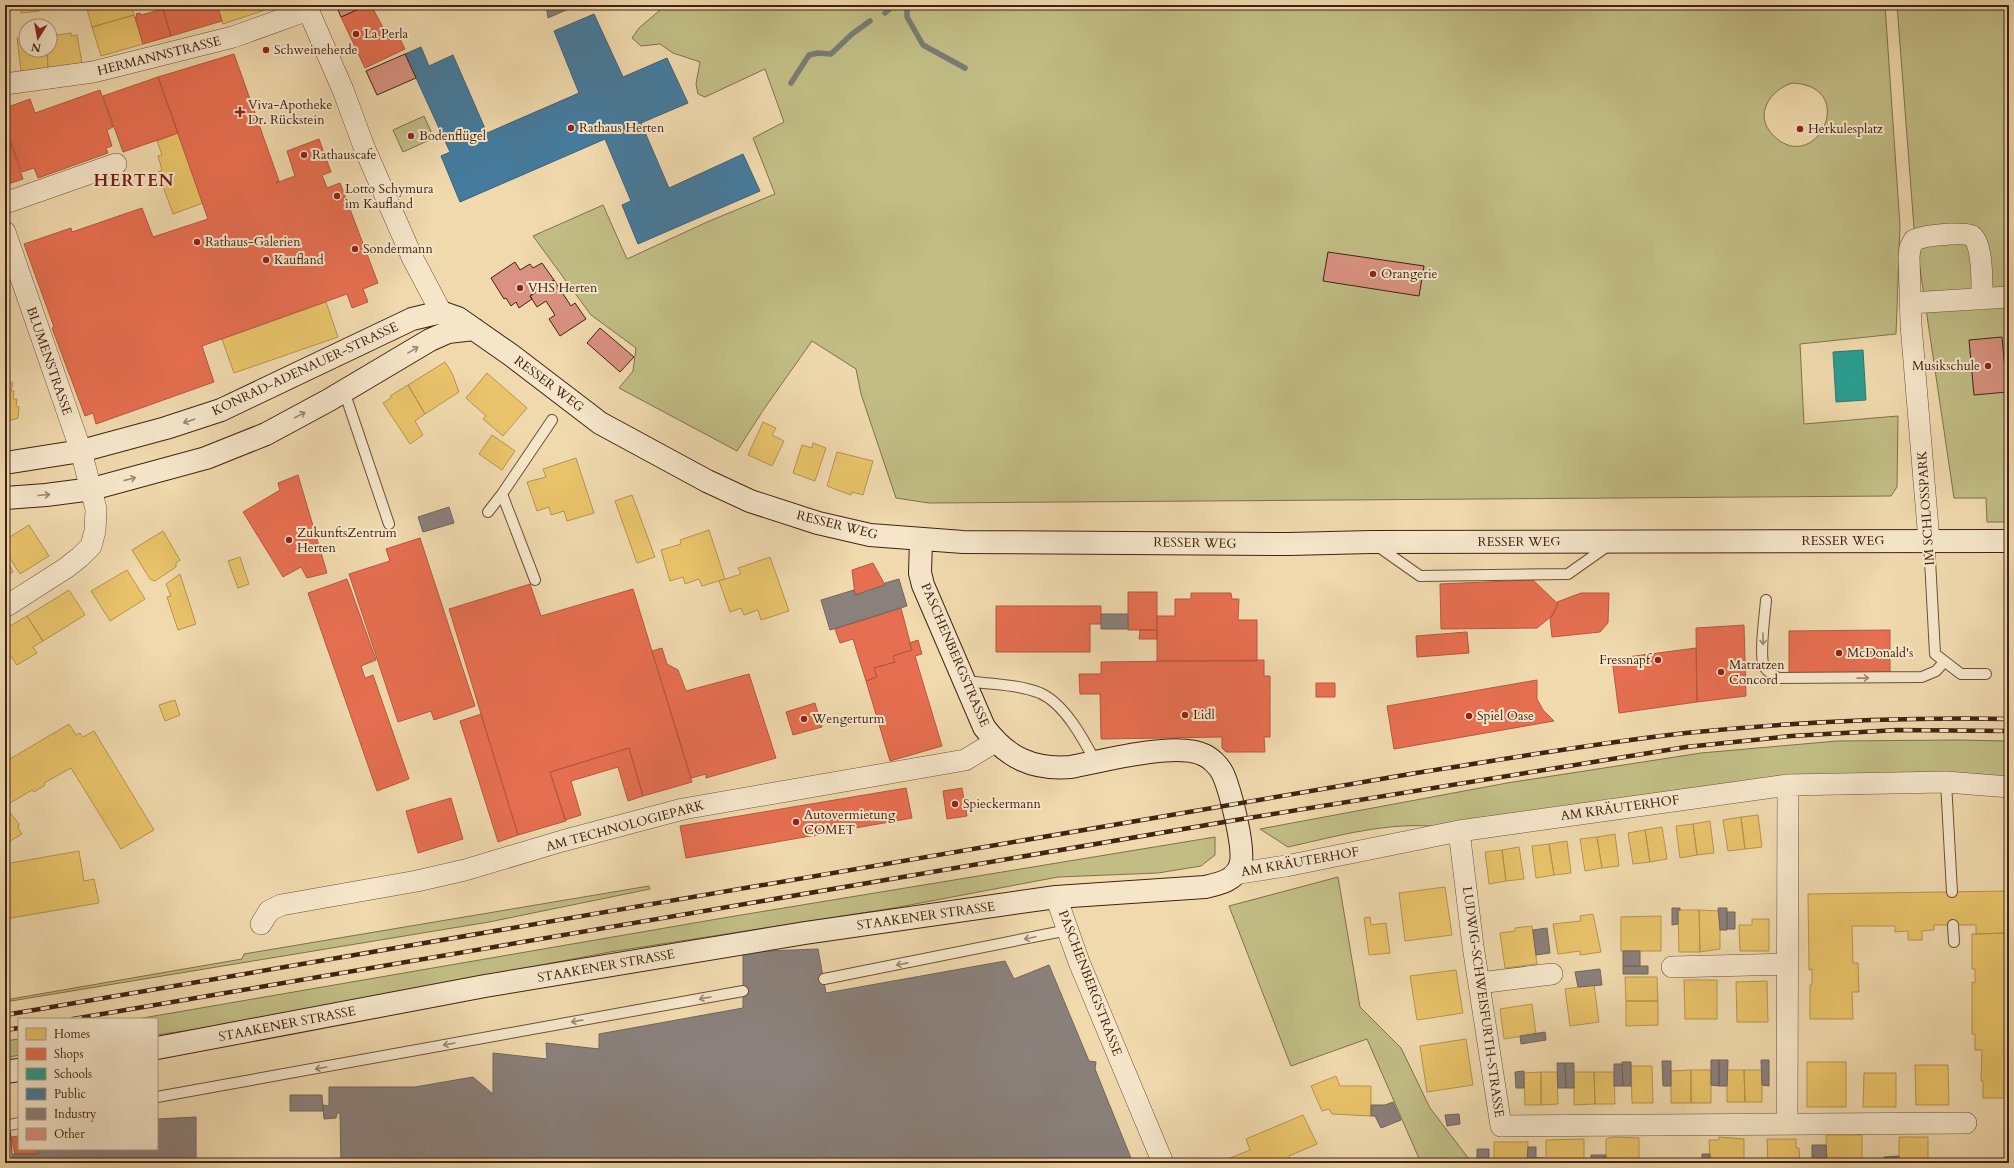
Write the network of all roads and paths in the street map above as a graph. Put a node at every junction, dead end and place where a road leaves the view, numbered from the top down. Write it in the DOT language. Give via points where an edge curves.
graph roads {
  1 [pos="307,8"];
  2 [pos="5,84"];
  3 [pos="116,164"];
  4 [pos="5,203"];
  5 [pos="5,232"];
  6 [pos="2009,297"];
  7 [pos="1982,299"];
  8 [pos="1910,303"];
  9 [pos="441,312"];
  10 [pos="474,329"];
  11 [pos="344,391"];
  12 [pos="552,420"];
  13 [pos="81,451"];
  14 [pos="5,463"];
  15 [pos="92,489"];
  16 [pos="502,494"];
  17 [pos="5,498"];
  18 [pos="488,512"];
  19 [pos="389,524"];
  20 [pos="921,540"];
  21 [pos="1930,541"];
  22 [pos="2009,541"];
  23 [pos="1371,542"];
  24 [pos="1613,542"];
  25 [pos="535,580"];
  26 [pos="1766,600"];
  27 [pos="5,607"];
  28 [pos="1944,662"];
  29 [pos="1986,674"];
  30 [pos="963,681"];
  31 [pos="995,742"];
  32 [pos="1096,763"];
  33 [pos="1946,782"];
  34 [pos="1788,785"];
  35 [pos="2009,787"];
  36 [pos="1459,831"];
  37 [pos="1234,874"];
  38 [pos="1952,892"];
  39 [pos="1056,897"];
  40 [pos="261,924"];
  41 [pos="1953,925"];
  42 [pos="1068,930"];
  43 [pos="1954,942"];
  44 [pos="1787,964"];
  45 [pos="1672,967"];
  46 [pos="1552,974"];
  47 [pos="824,979"];
  48 [pos="1479,983"];
  49 [pos="743,991"];
  50 [pos="158,1048"];
  51 [pos="18,1070"];
  52 [pos="5,1072"];
  53 [pos="158,1098"];
  54 [pos="18,1123"];
  55 [pos="1966,1123"];
  56 [pos="1788,1124"];
  57 [pos="5,1126"];
  58 [pos="5,1134"];
  59 [pos="7,1163"];
  60 [pos="1163,1163"];
  1 -- 2 [label="street, HERMANNSTRASSE" via="233,37 93,72"];
  1 -- 9 [label="street" via="412,257"];
  3 -- 4 [label="street"];
  5 -- 13 [label="street, BLUMENSTRASSE"];
  6 -- 7 [label="street"];
  7 -- 8 [label="street"];
  7 -- 8 [label="street, IM SCHLOSSPARK" via="1979,252 1974,238 1963,234 1934,235 1914,240 1910,248"];
  8 -- 21 [label="street, IM SCHLOSSPARK" via="1916,402"];
  9 -- 10 [label="main road, RESSER WEG" via="458,318"];
  9 -- 13 [label="main road, KONRAD-ADENAUER-STRASSE, one-way" via="412,319 221,410"];
  11 -- 10 [label="main road, one-way" via="430,340 448,332"];
  10 -- 20 [label="main road, RESSER WEG" via="600,423 706,481 750,501 818,523 870,535"];
  15 -- 11 [label="main road, one-way" via="206,458 266,434"];
  11 -- 19 [label="lane"];
  12 -- 16 [label="lane"];
  13 -- 14 [label="main road, KONRAD-ADENAUER-STRASSE"];
  13 -- 15 [label="street, BLUMENSTRASSE"];
  17 -- 15 [label="main road, one-way"];
  15 -- 27 [label="street, BLUMENSTRASSE" via="96,509 91,546 66,568"];
  16 -- 18 [label="lane"];
  16 -- 25 [label="lane"];
  20 -- 23 [label="main road, RESSER WEG" via="1282,544"];
  20 -- 30 [label="main road, PASCHENBERGSTRASSE" via="920,573 923,585"];
  21 -- 22 [label="main road, RESSER WEG"];
  21 -- 24 [label="main road, RESSER WEG"];
  21 -- 28 [label="lane, IM SCHLOSSPARK" via="1935,654"];
  23 -- 24 [label="main road, RESSER WEG"];
  23 -- 24 [label="lane" via="1420,576 1568,574"];
  26 -- 28 [label="lane, one-way" via="1763,665 1778,678 1922,677 1936,671"];
  28 -- 29 [label="lane, IM SCHLOSSPARK" via="1961,674"];
  30 -- 31 [label="main road, PASCHENBERGSTRASSE" via="984,727"];
  30 -- 32 [label="lane" via="1022,688 1042,694 1064,711"];
  31 -- 32 [label="main road, PASCHENBERGSTRASSE" via="1016,757 1055,769"];
  31 -- 40 [label="street, AM TECHNOLOGIEPARK" via="965,760 683,809 452,873 281,905 269,911"];
  32 -- 37 [label="main road, PASCHENBERGSTRASSE" via="1177,749 1203,754 1212,760 1222,772 1240,840 1240,866"];
  33 -- 34 [label="street, AM KRÄUTERHOF"];
  33 -- 35 [label="street, AM KRÄUTERHOF"];
  33 -- 38 [label="lane"];
  34 -- 36 [label="street, AM KRÄUTERHOF"];
  34 -- 44 [label="street"];
  36 -- 37 [label="street, AM KRÄUTERHOF"];
  36 -- 48 [label="street, LUDWIG-SCHWEISFURTH-STRASSE"];
  37 -- 39 [label="main road, PASCHENBERGSTRASSE" via="1224,883 1205,887"];
  39 -- 42 [label="street, PASCHENBERGSTRASSE"];
  39 -- 50 [label="main road, STAAKENER STRASSE" via="766,939 485,986"];
  41 -- 43 [label="lane"];
  42 -- 47 [label="lane, one-way"];
  42 -- 60 [label="street, PASCHENBERGSTRASSE"];
  44 -- 45 [label="street"];
  44 -- 56 [label="street"];
  46 -- 48 [label="street"];
  48 -- 56 [label="street, LUDWIG-SCHWEISFURTH-STRASSE" via="1501,1126"];
  49 -- 53 [label="lane, one-way"];
  51 -- 52 [label="main road"];
  54 -- 57 [label="lane"];
  55 -- 56 [label="street, LUDWIG-SCHWEISFURTH-STRASSE"];
  58 -- 59 [label="lane"];
}
